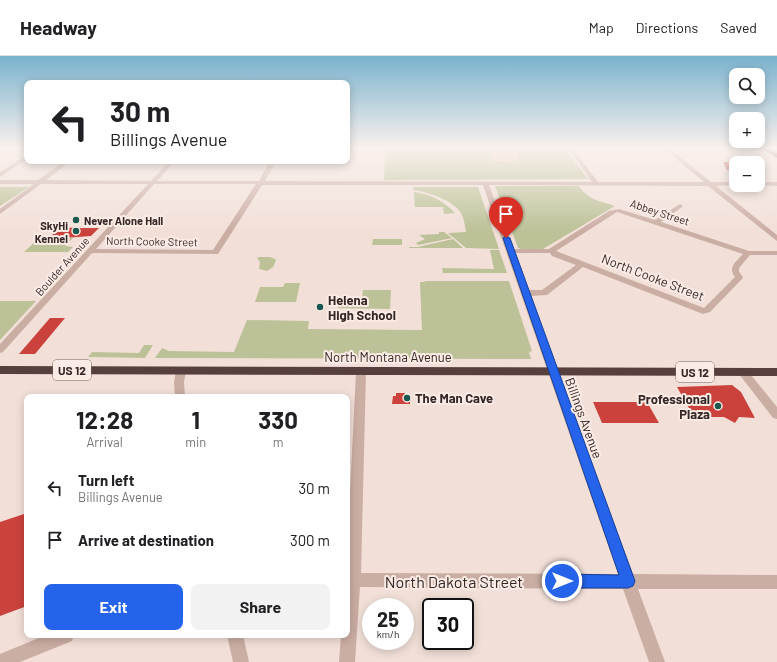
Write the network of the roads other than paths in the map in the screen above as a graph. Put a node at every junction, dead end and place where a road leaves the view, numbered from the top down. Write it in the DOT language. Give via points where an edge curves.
graph roads {
  1 [pos="47,176"];
  2 [pos="158,176"];
  3 [pos="264,176"];
  4 [pos="591,176"];
  5 [pos="701,176"];
  6 [pos="0,182"];
  7 [pos="39,182"];
  8 [pos="261,182"];
  9 [pos="152,183"];
  10 [pos="486,184"];
  11 [pos="597,184"];
  12 [pos="710,184"];
  13 [pos="729,184"];
  14 [pos="765,184"];
  15 [pos="777,184"];
  16 [pos="680,206"];
  17 [pos="0,212"];
  18 [pos="657,222"];
  19 [pos="777,239"];
  20 [pos="90,251"];
  21 [pos="511,251"];
  22 [pos="552,251"];
  23 [pos="748,253"];
  24 [pos="777,253"];
  25 [pos="582,264"];
  26 [pos="525,294"];
  27 [pos="0,350"];
  28 [pos="0,370"];
  29 [pos="181,371"];
  30 [pos="361,372"];
  31 [pos="553,372"];
  32 [pos="743,372"];
  33 [pos="777,372"];
  34 [pos="180,394"];
  35 [pos="777,415"];
  36 [pos="350,580"];
  37 [pos="628,581"];
  38 [pos="777,582"];
  39 [pos="59,638"];
  40 [pos="235,638"];
  41 [pos="348,638"];
  42 [pos="0,662"];
  43 [pos="241,662"];
  44 [pos="347,662"];
  45 [pos="657,662"];
  1 -- 7 [label="street"];
  2 -- 9 [label="street, Boulder Avenue"];
  3 -- 8 [label="street"];
  4 -- 11 [label="street"];
  5 -- 12 [label="street"];
  6 -- 7 [label="street"];
  7 -- 9 [label="street"];
  7 -- 17 [label="street"];
  8 -- 9 [label="street"];
  8 -- 10 [label="street"];
  8 -- 20 [label="street, North Cooke Street" via="214,252"];
  9 -- 20 [label="street, Boulder Avenue"];
  10 -- 11 [label="street"];
  10 -- 21 [label="street, Billings Avenue"];
  11 -- 12 [label="street"];
  12 -- 13 [label="street"];
  12 -- 19 [label="street"];
  14 -- 15 [label="street"];
  16 -- 18 [label="street"];
  18 -- 22 [label="street, Abbey Street" via="614,210"];
  18 -- 23 [label="street, Abbey Street"];
  20 -- 27 [label="street, Boulder Avenue"];
  21 -- 22 [label="street, North Cooke Street"];
  21 -- 26 [label="street, Billings Avenue"];
  22 -- 25 [label="street, North Cooke Street"];
  23 -- 24 [label="street"];
  23 -- 25 [label="street, North Cooke Street" via="735,268 734,272 739,277 707,310 699,310"];
  25 -- 26 [label="street" via="544,294"];
  26 -- 31 [label="street, Billings Avenue"];
  28 -- 29 [label="highway, North Montana Avenue / US 12"];
  29 -- 30 [label="highway, North Montana Avenue / US 12"];
  29 -- 34 [label="street"];
  30 -- 31 [label="highway, North Montana Avenue / US 12"];
  30 -- 36 [label="street"];
  31 -- 32 [label="highway, North Montana Avenue / US 12"];
  31 -- 37 [label="street, Billings Avenue"];
  32 -- 33 [label="highway, North Montana Avenue / US 12"];
  32 -- 35 [label="street"];
  36 -- 37 [label="street, North Dakota Street"];
  37 -- 38 [label="street, North Dakota Street"];
  37 -- 45 [label="street, Billings Avenue"];
  39 -- 42 [label="street"];
  40 -- 43 [label="street"];
  41 -- 44 [label="street"];
}
